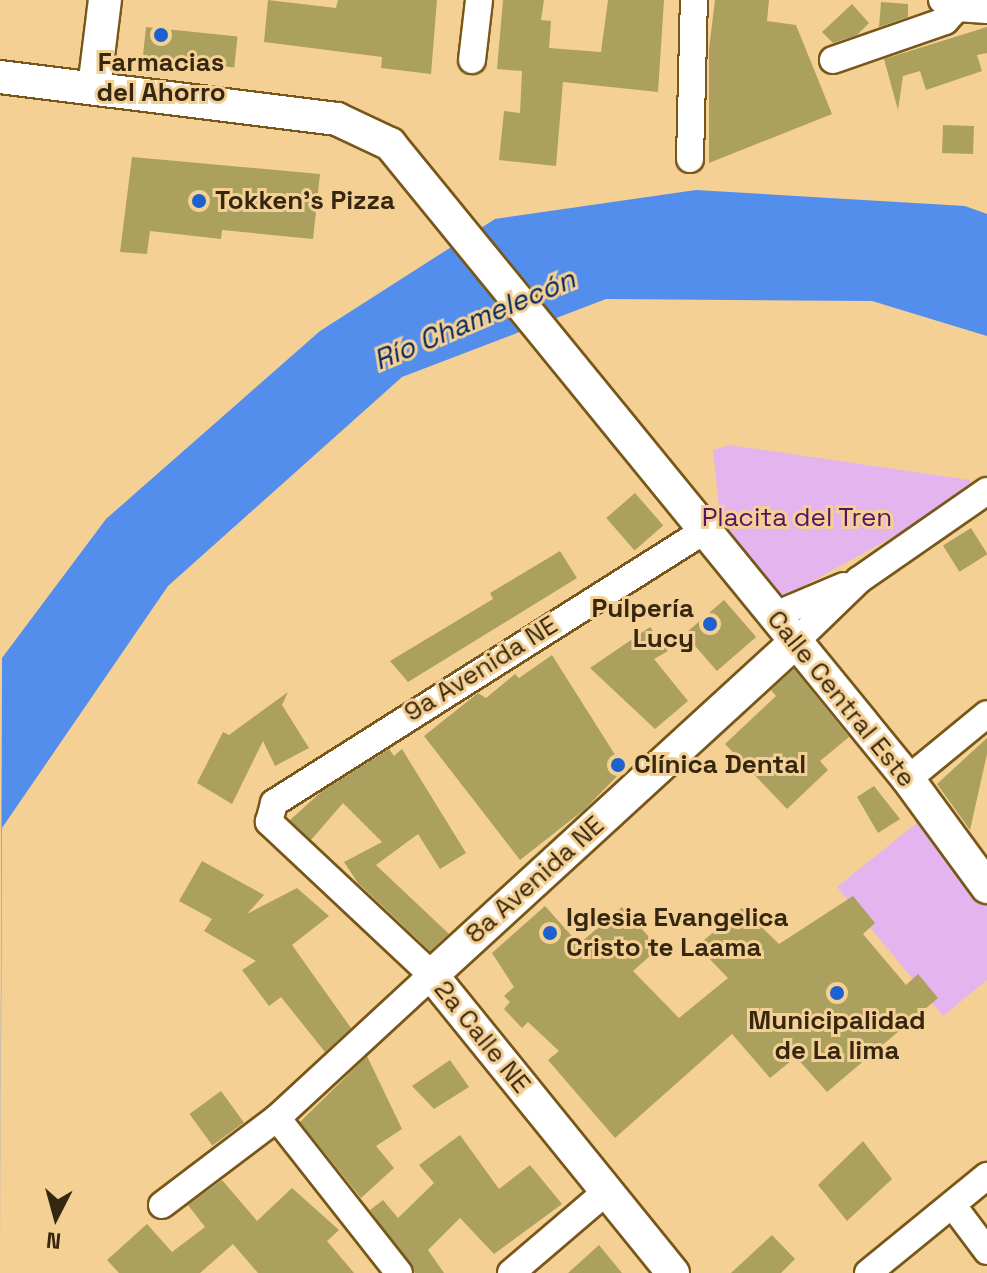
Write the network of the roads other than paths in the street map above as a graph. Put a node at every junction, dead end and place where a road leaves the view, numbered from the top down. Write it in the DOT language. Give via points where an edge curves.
graph roads {
  1 [pos="105,0"];
  2 [pos="479,0"];
  3 [pos="694,0"];
  4 [pos="949,4"];
  5 [pos="987,10"];
  6 [pos="472,60"];
  7 [pos="833,60"];
  8 [pos="0,77"];
  9 [pos="94,88"];
  10 [pos="690,159"];
  11 [pos="987,491"];
  12 [pos="700,521"];
  13 [pos="859,580"];
  14 [pos="773,616"];
  15 [pos="794,643"];
  16 [pos="987,714"];
  17 [pos="908,779"];
  18 [pos="269,822"];
  19 [pos="987,887"];
  20 [pos="432,975"];
  21 [pos="277,1118"];
  22 [pos="987,1176"];
  23 [pos="607,1191"];
  24 [pos="162,1205"];
  25 [pos="954,1207"];
  26 [pos="987,1251"];
  27 [pos="399,1273"];
  28 [pos="511,1273"];
  29 [pos="673,1273"];
  30 [pos="868,1273"];
  1 -- 9 [label="street"];
  2 -- 6 [label="street"];
  3 -- 10 [label="street"];
  4 -- 5 [label="street"];
  4 -- 7 [label="street" via="945,21"];
  8 -- 9 [label="street, Calle Central Este"];
  9 -- 12 [label="street, Calle Central Este" via="337,119 390,144"];
  11 -- 13 [label="street"];
  12 -- 14 [label="street, Calle Central Este"];
  12 -- 18 [label="street, 9a Avenida NE" via="299,784 274,803"];
  13 -- 14 [label="street"];
  13 -- 15 [label="street"];
  14 -- 15 [label="street, Calle Central Este"];
  15 -- 17 [label="street, Calle Central Este"];
  15 -- 20 [label="street, 8a Avenida NE"];
  16 -- 17 [label="street"];
  17 -- 19 [label="street, Calle Central Este"];
  18 -- 20 [label="street, 2a Calle NE"];
  20 -- 21 [label="street, 8a Avenida NE"];
  20 -- 23 [label="street, 2a Calle NE"];
  21 -- 24 [label="street, 8a Avenida NE"];
  21 -- 27 [label="street"];
  22 -- 25 [label="street"];
  23 -- 28 [label="street"];
  23 -- 29 [label="street, 2a Calle NE"];
  25 -- 26 [label="street"];
  25 -- 30 [label="street"];
}
